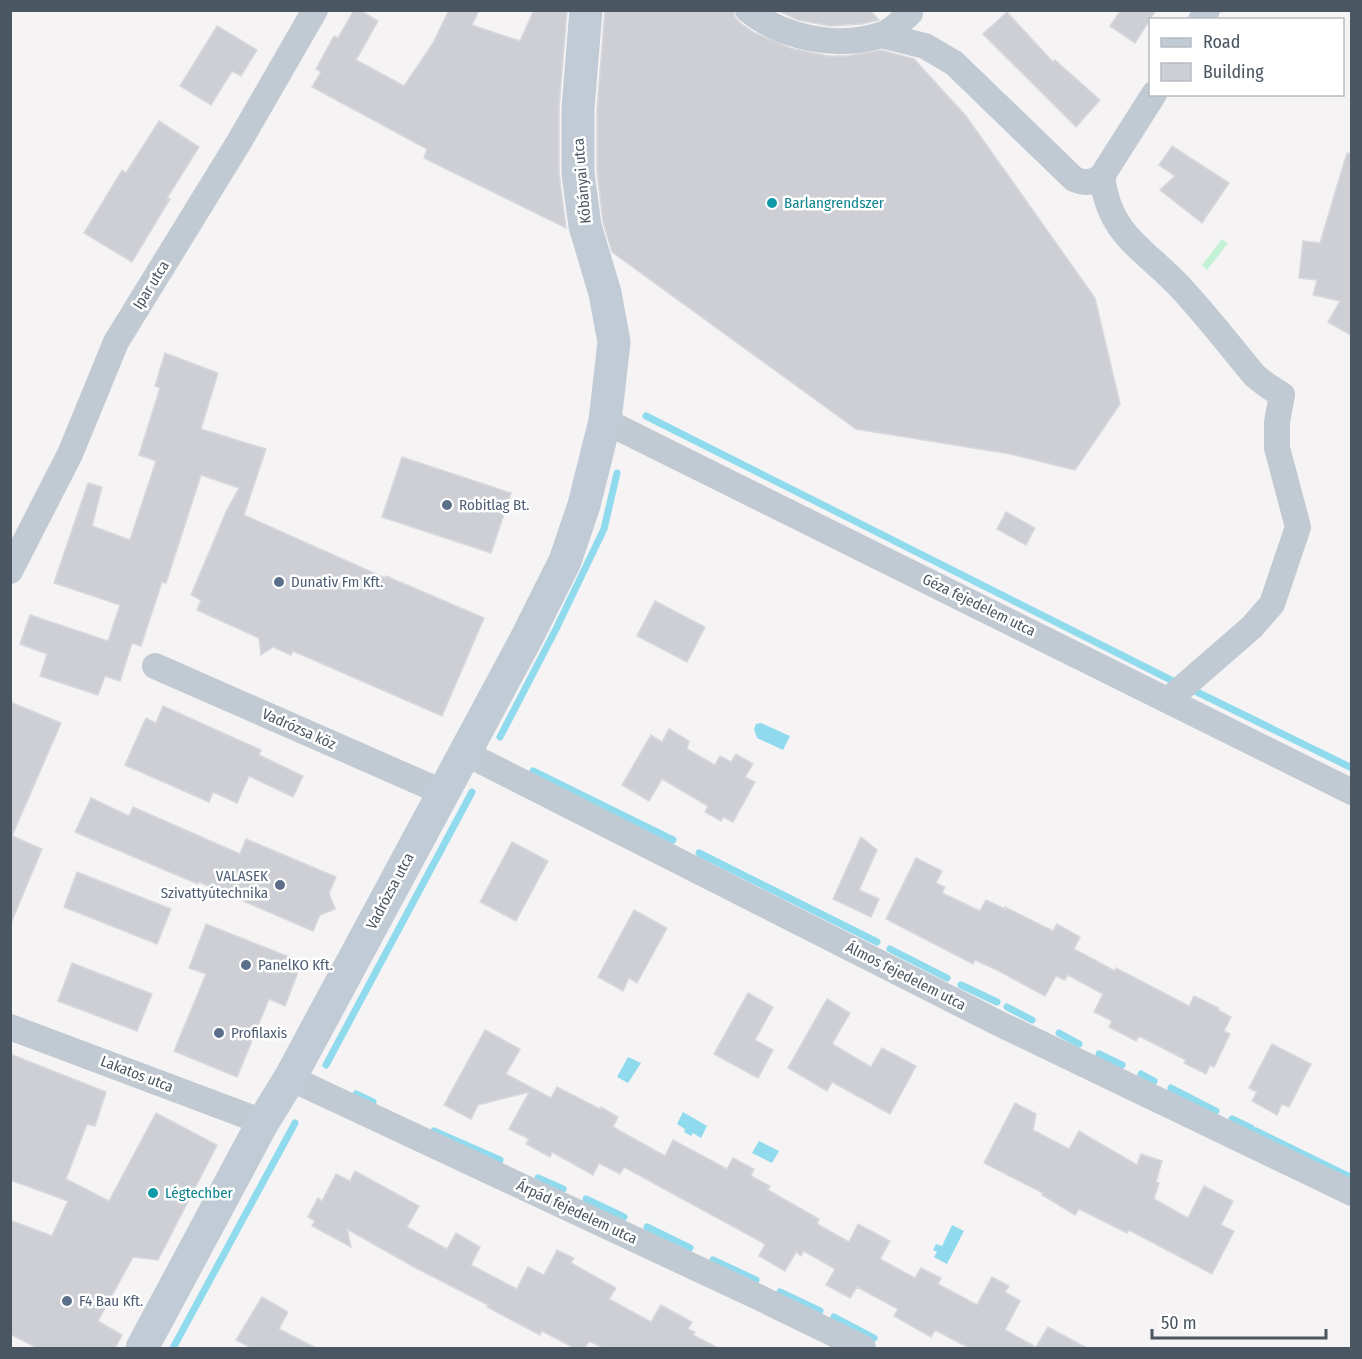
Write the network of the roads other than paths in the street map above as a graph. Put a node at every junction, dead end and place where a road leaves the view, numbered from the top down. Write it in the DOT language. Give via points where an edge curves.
graph roads {
  1 [pos="315,10"];
  2 [pos="586,10"];
  3 [pos="748,10"];
  4 [pos="910,13"];
  5 [pos="881,35"];
  6 [pos="1153,96"];
  7 [pos="1102,176"];
  8 [pos="605,421"];
  9 [pos="10,571"];
  10 [pos="155,666"];
  11 [pos="1168,700"];
  12 [pos="465,753"];
  13 [pos="442,792"];
  14 [pos="1352,792"];
  15 [pos="10,1027"];
  16 [pos="290,1078"];
  17 [pos="263,1122"];
  18 [pos="1352,1192"];
  19 [pos="142,1348"];
  20 [pos="863,1348"];
  1 -- 9 [label="street, Ipar utca" via="116,342 70,454"];
  2 -- 8 [label="street, Kőbányai utca" via="578,108 578,173 585,226 605,293 614,342"];
  3 -- 5 [label="street" via="781,31 805,37 854,40"];
  4 -- 5 [label="street"];
  5 -- 7 [label="street" via="925,46 954,63 1074,179 1088,183"];
  6 -- 7 [label="street"];
  7 -- 11 [label="street" via="1109,208 1123,232 1181,288 1255,376 1282,394 1277,448 1298,527 1272,604 1252,627"];
  8 -- 11 [label="street, Géza fejedelem utca"];
  8 -- 12 [label="street, Vadrózsa utca" via="565,561"];
  10 -- 13 [label="street, Vadrózsa köz"];
  11 -- 14 [label="street, Géza fejedelem utca"];
  12 -- 13 [label="street, Vadrózsa utca"];
  12 -- 18 [label="street, Álmos fejedelem utca" via="1000,1024"];
  13 -- 16 [label="street, Vadrózsa utca"];
  15 -- 17 [label="street, Lakatos utca"];
  16 -- 17 [label="street, Vadrózsa utca"];
  16 -- 20 [label="street, Árpád fejedelem utca"];
  17 -- 19 [label="street, Vadrózsa utca"];
}
